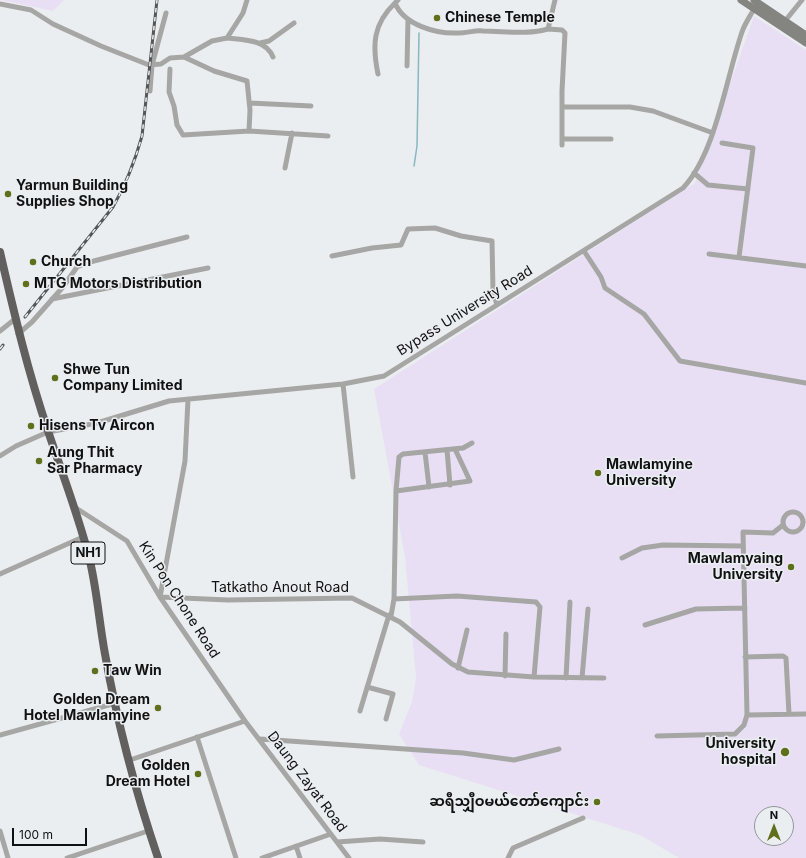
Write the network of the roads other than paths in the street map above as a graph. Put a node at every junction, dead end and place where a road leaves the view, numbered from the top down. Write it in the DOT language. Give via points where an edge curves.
graph roads {
  1 [pos="247,0"];
  2 [pos="555,0"];
  3 [pos="741,0"];
  4 [pos="802,0"];
  5 [pos="396,1"];
  6 [pos="0,4"];
  7 [pos="755,4"];
  8 [pos="166,13"];
  9 [pos="408,18"];
  10 [pos="785,20"];
  11 [pos="294,23"];
  12 [pos="548,29"];
  13 [pos="806,34"];
  14 [pos="227,38"];
  15 [pos="260,43"];
  16 [pos="806,43"];
  17 [pos="184,56"];
  18 [pos="273,56"];
  19 [pos="152,65"];
  20 [pos="407,66"];
  21 [pos="170,69"];
  22 [pos="378,74"];
  23 [pos="150,91"];
  24 [pos="250,103"];
  25 [pos="311,106"];
  26 [pos="562,107"];
  27 [pos="249,131"];
  28 [pos="292,133"];
  29 [pos="712,133"];
  30 [pos="328,136"];
  31 [pos="612,138"];
  32 [pos="562,139"];
  33 [pos="722,143"];
  34 [pos="562,145"];
  35 [pos="285,168"];
  36 [pos="694,173"];
  37 [pos="748,189"];
  38 [pos="187,237"];
  39 [pos="584,251"];
  40 [pos="0,252"];
  41 [pos="710,254"];
  42 [pos="332,256"];
  43 [pos="739,257"];
  44 [pos="806,266"];
  45 [pos="208,268"];
  46 [pos="52,299"];
  47 [pos="497,305"];
  48 [pos="15,319"];
  49 [pos="0,331"];
  50 [pos="18,334"];
  51 [pos="806,383"];
  52 [pos="343,384"];
  53 [pos="188,399"];
  54 [pos="48,432"];
  55 [pos="472,442"];
  56 [pos="455,449"];
  57 [pos="447,450"];
  58 [pos="425,452"];
  59 [pos="0,456"];
  60 [pos="353,477"];
  61 [pos="450,485"];
  62 [pos="429,487"];
  63 [pos="396,491"];
  64 [pos="76,508"];
  65 [pos="783,525"];
  66 [pos="804,527"];
  67 [pos="83,537"];
  68 [pos="743,546"];
  69 [pos="622,558"];
  70 [pos="0,574"];
  71 [pos="160,597"];
  72 [pos="394,599"];
  73 [pos="570,602"];
  74 [pos="744,608"];
  75 [pos="588,609"];
  76 [pos="390,616"];
  77 [pos="645,625"];
  78 [pos="467,630"];
  79 [pos="506,634"];
  80 [pos="746,657"];
  81 [pos="458,668"];
  82 [pos="505,676"];
  83 [pos="534,677"];
  84 [pos="566,678"];
  85 [pos="582,678"];
  86 [pos="604,678"];
  87 [pos="367,687"];
  88 [pos="116,704"];
  89 [pos="360,711"];
  90 [pos="789,714"];
  91 [pos="806,714"];
  92 [pos="747,715"];
  93 [pos="386,719"];
  94 [pos="245,721"];
  95 [pos="0,736"];
  96 [pos="657,736"];
  97 [pos="197,737"];
  98 [pos="260,739"];
  99 [pos="559,749"];
  100 [pos="130,760"];
  101 [pos="583,818"];
  102 [pos="0,831"];
  103 [pos="148,831"];
  104 [pos="331,834"];
  105 [pos="337,842"];
  106 [pos="423,842"];
  107 [pos="296,846"];
  108 [pos="8,858"];
  109 [pos="66,858"];
  110 [pos="158,858"];
  111 [pos="236,858"];
  112 [pos="262,858"];
  113 [pos="300,858"];
  114 [pos="349,858"];
  115 [pos="508,858"];
  1 -- 14 [label="street" via="243,13"];
  2 -- 12 [label="street"];
  3 -- 7 [label="main road"];
  4 -- 10 [label="street"];
  5 -- 9 [label="street" via="400,13"];
  5 -- 22 [label="street" via="382,17 376,36 374,55"];
  6 -- 19 [label="street" via="31,10 74,34"];
  7 -- 10 [label="main road"];
  7 -- 16 [label="main road"];
  7 -- 29 [label="street, Bypass University Road" via="743,30"];
  8 -- 19 [label="street"];
  9 -- 12 [label="street" via="427,28 458,33 480,30"];
  9 -- 20 [label="street"];
  10 -- 13 [label="main road"];
  11 -- 15 [label="street" via="269,41"];
  12 -- 26 [label="street" via="562,30 565,33"];
  14 -- 15 [label="street"];
  14 -- 17 [label="street" via="212,41"];
  15 -- 18 [label="street" via="270,49"];
  17 -- 19 [label="street"];
  17 -- 24 [label="street" via="214,71 247,81"];
  19 -- 23 [label="street"];
  21 -- 27 [label="street" via="169,92 177,125 183,135"];
  24 -- 25 [label="street"];
  24 -- 27 [label="street"];
  26 -- 29 [label="street" via="630,107 653,111"];
  26 -- 32 [label="street"];
  27 -- 28 [label="street"];
  28 -- 30 [label="street"];
  28 -- 35 [label="street"];
  29 -- 36 [label="street, Bypass University Road"];
  31 -- 32 [label="street"];
  32 -- 34 [label="street"];
  33 -- 37 [label="street" via="753,148"];
  36 -- 37 [label="street" via="708,185"];
  36 -- 39 [label="street, Bypass University Road" via="683,188"];
  37 -- 43 [label="street"];
  38 -- 46 [label="street" via="82,264"];
  39 -- 47 [label="street, Bypass University Road"];
  39 -- 51 [label="street" via="605,288 644,314 680,361"];
  40 -- 48 [label="highway, NH1"];
  41 -- 43 [label="street"];
  42 -- 47 [label="street" via="401,245 408,229 435,228 461,236 492,241 493,291"];
  43 -- 44 [label="street"];
  45 -- 46 [label="street"];
  46 -- 50 [label="street"];
  47 -- 52 [label="street, Bypass University Road" via="384,376"];
  48 -- 49 [label="street"];
  48 -- 50 [label="highway, NH1"];
  50 -- 54 [label="highway, NH1"];
  52 -- 53 [label="street, Bypass University Road"];
  52 -- 60 [label="street"];
  53 -- 54 [label="street, Bypass University Road" via="97,423"];
  53 -- 71 [label="street" via="185,461"];
  54 -- 59 [label="street, Bypass University Road"];
  54 -- 64 [label="highway, NH1"];
  55 -- 56 [label="street" via="463,448"];
  56 -- 57 [label="street"];
  56 -- 61 [label="street" via="470,480"];
  57 -- 58 [label="street"];
  57 -- 61 [label="street"];
  58 -- 62 [label="street"];
  58 -- 63 [label="street" via="403,454 399,457"];
  61 -- 62 [label="street"];
  62 -- 63 [label="street"];
  63 -- 72 [label="street"];
  64 -- 67 [label="highway, NH1"];
  64 -- 71 [label="street, Kin Pon Chone Road" via="127,540"];
  65 -- 66 [label="street" via="787,530 794,532"];
  65 -- 66 [label="street" via="785,515 794,511 803,518"];
  65 -- 68 [label="street" via="773,533 743,532"];
  67 -- 70 [label="street"];
  67 -- 88 [label="highway, NH1"];
  68 -- 69 [label="street" via="658,546 642,548"];
  68 -- 74 [label="street"];
  71 -- 76 [label="street, Tatkatho Anout Road" via="228,600 352,598"];
  71 -- 94 [label="street, Kin Pon Chone Road"];
  72 -- 76 [label="street"];
  72 -- 83 [label="street" via="457,596 536,602 540,607"];
  73 -- 84 [label="street"];
  74 -- 77 [label="street" via="696,608"];
  74 -- 80 [label="street"];
  75 -- 85 [label="street"];
  76 -- 81 [label="street, Tatkatho Anout Road"];
  76 -- 87 [label="street"];
  78 -- 81 [label="street"];
  79 -- 82 [label="street"];
  80 -- 90 [label="street" via="786,658"];
  80 -- 92 [label="street"];
  81 -- 82 [label="street, Tatkatho Anout Road" via="474,674"];
  82 -- 83 [label="street, Tatkatho Anout Road"];
  83 -- 84 [label="street, Tatkatho Anout Road"];
  84 -- 85 [label="street, Tatkatho Anout Road"];
  85 -- 86 [label="street, Tatkatho Anout Road"];
  87 -- 89 [label="street"];
  87 -- 93 [label="street" via="393,694"];
  88 -- 95 [label="street"];
  88 -- 100 [label="highway, NH1"];
  90 -- 91 [label="street"];
  90 -- 92 [label="street"];
  92 -- 96 [label="street" via="744,725 736,734"];
  94 -- 97 [label="street"];
  94 -- 98 [label="street, Daung Zayat Road"];
  97 -- 100 [label="street"];
  97 -- 111 [label="street"];
  98 -- 99 [label="street" via="463,753 514,760"];
  98 -- 104 [label="street, Daung Zayat Road"];
  100 -- 103 [label="highway, NH1"];
  101 -- 115 [label="street" via="513,848"];
  102 -- 108 [label="street"];
  103 -- 109 [label="street"];
  103 -- 110 [label="highway, NH1"];
  104 -- 105 [label="street, Daung Zayat Road"];
  104 -- 107 [label="street"];
  105 -- 106 [label="street" via="380,839"];
  105 -- 114 [label="street, Daung Zayat Road"];
  107 -- 112 [label="street"];
  107 -- 113 [label="street"];
}
